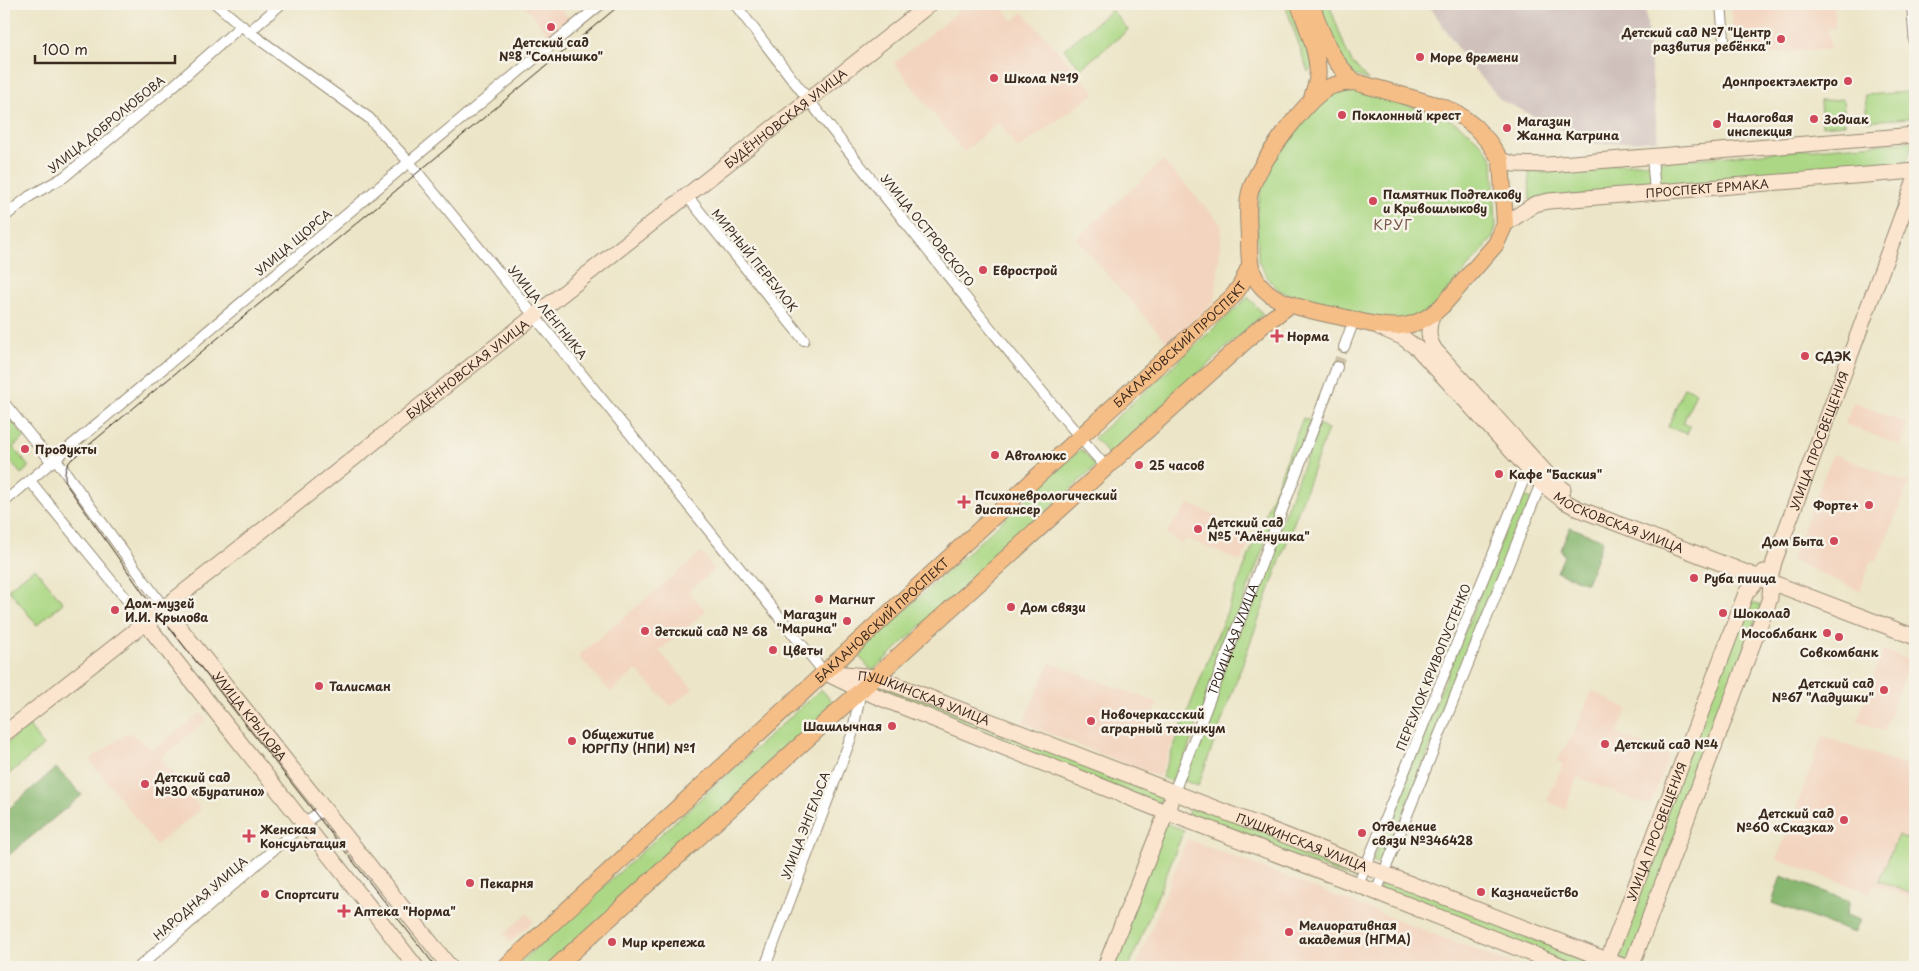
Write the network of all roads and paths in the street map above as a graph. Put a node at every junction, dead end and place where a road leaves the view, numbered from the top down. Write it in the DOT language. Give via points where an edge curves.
graph roads {
  1 [pos="216,4"];
  2 [pos="281,4"];
  3 [pos="601,4"];
  4 [pos="736,4"];
  5 [pos="930,4"];
  6 [pos="1299,4"];
  7 [pos="1311,4"];
  8 [pos="1721,4"];
  9 [pos="1912,4"];
  10 [pos="246,28"];
  11 [pos="1724,39"];
  12 [pos="1915,47"];
  13 [pos="1355,82"];
  14 [pos="1312,99"];
  15 [pos="808,101"];
  16 [pos="1915,135"];
  17 [pos="1652,157"];
  18 [pos="1501,160"];
  19 [pos="409,162"];
  20 [pos="1915,171"];
  21 [pos="1915,180"];
  22 [pos="1655,192"];
  23 [pos="687,196"];
  24 [pos="4,217"];
  25 [pos="1505,224"];
  26 [pos="1250,264"];
  27 [pos="1292,304"];
  28 [pos="1432,315"];
  29 [pos="535,316"];
  30 [pos="1354,320"];
  31 [pos="1376,327"];
  32 [pos="804,340"];
  33 [pos="1344,347"];
  34 [pos="1337,367"];
  35 [pos="4,403"];
  36 [pos="1080,437"];
  37 [pos="53,459"];
  38 [pos="1531,465"];
  39 [pos="1106,468"];
  40 [pos="1544,479"];
  41 [pos="30,481"];
  42 [pos="4,502"];
  43 [pos="1768,573"];
  44 [pos="164,608"];
  45 [pos="145,622"];
  46 [pos="1915,629"];
  47 [pos="1915,637"];
  48 [pos="824,672"];
  49 [pos="876,677"];
  50 [pos="861,690"];
  51 [pos="4,734"];
  52 [pos="1174,792"];
  53 [pos="324,809"];
  54 [pos="1166,812"];
  55 [pos="304,823"];
  56 [pos="1365,865"];
  57 [pos="1384,872"];
  58 [pos="1358,885"];
  59 [pos="1376,892"];
  60 [pos="1606,964"];
  61 [pos="139,967"];
  62 [pos="416,967"];
  63 [pos="450,967"];
  64 [pos="505,967"];
  65 [pos="556,967"];
  66 [pos="765,967"];
  67 [pos="1105,967"];
  68 [pos="1565,967"];
  69 [pos="1625,967"];
  70 [pos="1631,967"];
  1 -- 10 [label="street, УЛИЦА ЛЕНГНИКА"];
  2 -- 10 [label="street, УЛИЦА ДОБРОЛЮБОВА"];
  3 -- 19 [label="street, УЛИЦА ЩОРСА"];
  4 -- 15 [label="street, УЛИЦА ОСТРОВСКОГО"];
  5 -- 15 [label="street, БУДЁННОВСКАЯ УЛИЦА"];
  6 -- 14 [label="main road" via="1317,65 1318,79"];
  7 -- 13 [label="main road" via="1330,52 1344,73"];
  8 -- 11 [label="street"];
  9 -- 12 [label="street"];
  10 -- 19 [label="street, УЛИЦА ЛЕНГНИКА" via="369,118"];
  10 -- 24 [label="street, УЛИЦА ДОБРОЛЮБОВА" via="64,177 30,196"];
  13 -- 14 [label="main road" via="1332,86"];
  13 -- 18 [label="main road" via="1443,107 1461,116 1488,141"];
  14 -- 26 [label="main road" via="1262,164 1253,182 1249,205"];
  15 -- 23 [label="street, БУДЁННОВСКАЯ УЛИЦА"];
  15 -- 36 [label="street, УЛИЦА ОСТРОВСКОГО"];
  16 -- 17 [label="street"];
  17 -- 18 [label="street" via="1548,165 1513,164"];
  17 -- 22 [label="street"];
  18 -- 25 [label="main road"];
  19 -- 29 [label="street, УЛИЦА ЛЕНГНИКА"];
  19 -- 37 [label="street, УЛИЦА ЩОРСА"];
  20 -- 22 [label="street, ПРОСПЕКТ ЕРМАКА"];
  21 -- 43 [label="street, УЛИЦА ПРОСВЕЩЕНИЯ"];
  22 -- 25 [label="street, ПРОСПЕКТ ЕРМАКА" via="1549,201 1535,204"];
  23 -- 29 [label="street, БУДЁННОВСКАЯ УЛИЦА"];
  23 -- 32 [label="street, МИРНЫЙ ПЕРЕУЛОК"];
  25 -- 28 [label="main road" via="1488,254"];
  26 -- 27 [label="main road" via="1254,278 1269,294 1278,301"];
  26 -- 36 [label="main road, БАКЛАНОВСКИЙ ПРОСПЕКТ" via="1233,296"];
  27 -- 30 [label="main road"];
  27 -- 39 [label="main road" via="1262,326"];
  28 -- 31 [label="main road" via="1409,326"];
  28 -- 38 [label="street, МОСКОВСКАЯ УЛИЦА" via="1428,333 1435,350"];
  29 -- 44 [label="street, БУДЁННОВСКАЯ УЛИЦА"];
  29 -- 48 [label="street, УЛИЦА ЛЕНГНИКА"];
  30 -- 31 [label="main road"];
  30 -- 33 [label="street"];
  31 -- 38 [label="street, МОСКОВСКАЯ УЛИЦА" via="1402,336 1418,349"];
  34 -- 52 [label="street, ТРОИЦКАЯ УЛИЦА"];
  35 -- 37 [label="street, УЛИЦА КРЫЛОВА"];
  36 -- 39 [label="street, УЛИЦА ОСТРОВСКОГО"];
  36 -- 48 [label="main road, БАКЛАНОВСКИЙ ПРОСПЕКТ"];
  37 -- 41 [label="street, УЛИЦА ЩОРСА"];
  37 -- 44 [label="street, УЛИЦА КРЫЛОВА"];
  38 -- 40 [label="street, МОСКОВСКАЯ УЛИЦА"];
  38 -- 56 [label="street, ПЕРЕУЛОК КРИВОПУСТЕНКО"];
  39 -- 49 [label="main road"];
  40 -- 43 [label="street, МОСКОВСКАЯ УЛИЦА" via="1582,502"];
  40 -- 57 [label="street"];
  41 -- 42 [label="street, УЛИЦА ЩОРСА"];
  41 -- 45 [label="street, УЛИЦА КРЫЛОВА"];
  43 -- 46 [label="street, МОСКОВСКАЯ УЛИЦА"];
  43 -- 47 [label="street, МОСКОВСКАЯ УЛИЦА"];
  43 -- 60 [label="street, УЛИЦА ПРОСВЕЩЕНИЯ" via="1746,593"];
  43 -- 70 [label="street, УЛИЦА ПРОСВЕЩЕНИЯ" via="1770,598"];
  44 -- 45 [label="street, БУДЁННОВСКАЯ УЛИЦА"];
  44 -- 53 [label="street, УЛИЦА КРЫЛОВА"];
  45 -- 51 [label="street, БУДЁННОВСКАЯ УЛИЦА"];
  45 -- 55 [label="street, УЛИЦА КРЫЛОВА"];
  48 -- 49 [label="street, ПУШКИНСКАЯ УЛИЦА"];
  48 -- 50 [label="street, ПУШКИНСКАЯ УЛИЦА"];
  48 -- 64 [label="main road, БАКЛАНОВСКИЙ ПРОСПЕКТ"];
  49 -- 50 [label="main road"];
  49 -- 52 [label="street, ПУШКИНСКАЯ УЛИЦА"];
  50 -- 54 [label="street, ПУШКИНСКАЯ УЛИЦА"];
  50 -- 65 [label="main road"];
  50 -- 66 [label="street, УЛИЦА ЭНГЕЛЬСА" via="852,735"];
  52 -- 54 [label="street, ТРОИЦКАЯ УЛИЦА"];
  52 -- 56 [label="street, ПУШКИНСКАЯ УЛИЦА"];
  53 -- 55 [label="street, НАРОДНАЯ УЛИЦА"];
  53 -- 63 [label="street, УЛИЦА КРЫЛОВА"];
  54 -- 58 [label="street, ПУШКИНСКАЯ УЛИЦА"];
  54 -- 67 [label="street, ТРОИЦКАЯ УЛИЦА"];
  55 -- 61 [label="street, НАРОДНАЯ УЛИЦА"];
  55 -- 62 [label="street, УЛИЦА КРЫЛОВА"];
  56 -- 57 [label="street, ПУШКИНСКАЯ УЛИЦА"];
  56 -- 58 [label="street, ПЕРЕУЛОК КРИВОПУСТЕНКО"];
  57 -- 59 [label="street"];
  57 -- 60 [label="street, ПУШКИНСКАЯ УЛИЦА"];
  58 -- 59 [label="street, ПУШКИНСКАЯ УЛИЦА"];
  59 -- 68 [label="street, ПУШКИНСКАЯ УЛИЦА"];
  60 -- 69 [label="street, ПУШКИНСКАЯ УЛИЦА"];
}
